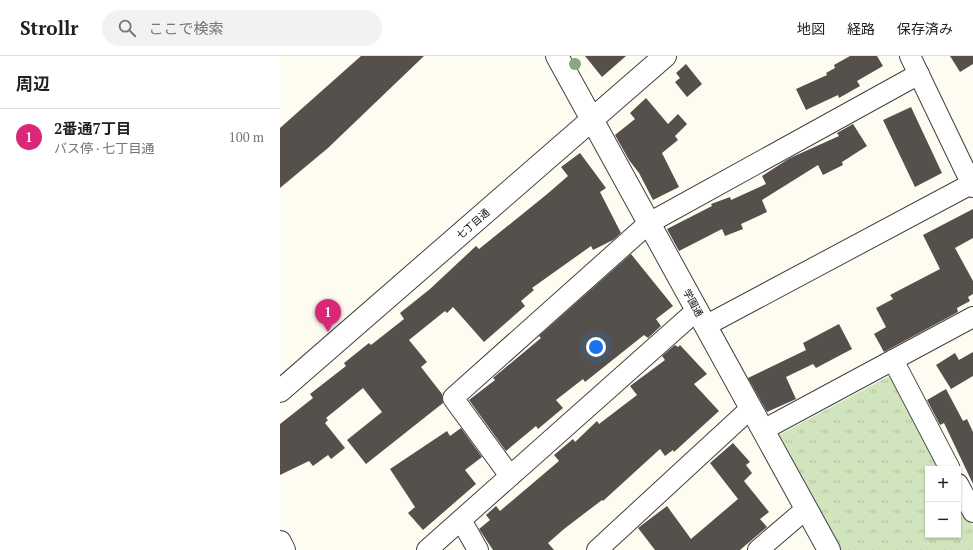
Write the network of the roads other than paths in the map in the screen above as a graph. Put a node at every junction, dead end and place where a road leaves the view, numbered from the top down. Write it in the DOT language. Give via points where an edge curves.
graph roads {
  1 [pos="557,56"];
  2 [pos="665,56"];
  3 [pos="910,56"];
  4 [pos="919,74"];
  5 [pos="592,120"];
  6 [pos="972,186"];
  7 [pos="649,223"];
  8 [pos="973,317"];
  9 [pos="701,318"];
  10 [pos="893,360"];
  11 [pos="280,391"];
  12 [pos="751,408"];
  13 [pos="762,430"];
  14 [pos="948,466"];
  15 [pos="510,476"];
  16 [pos="961,490"];
  17 [pos="806,509"];
  18 [pos="973,512"];
  19 [pos="461,520"];
  20 [pos="280,542"];
  21 [pos="284,550"];
  22 [pos="427,550"];
  23 [pos="478,550"];
  24 [pos="597,550"];
  25 [pos="758,550"];
  26 [pos="829,550"];
  1 -- 5 [label="street, 学園通"];
  2 -- 5 [label="street, 七丁目通"];
  3 -- 4 [label="street"];
  4 -- 6 [label="street"];
  4 -- 7 [label="street"];
  5 -- 7 [label="street, 学園通"];
  5 -- 11 [label="street, 七丁目通"];
  6 -- 9 [label="street"];
  7 -- 9 [label="street, 学園通"];
  7 -- 15 [label="street" via="453,398"];
  8 -- 10 [label="street"];
  9 -- 12 [label="street, 学園通"];
  9 -- 15 [label="street"];
  10 -- 13 [label="street"];
  10 -- 14 [label="street"];
  12 -- 13 [label="street, 学園通"];
  12 -- 24 [label="street"];
  13 -- 17 [label="street, 学園通"];
  15 -- 19 [label="street"];
  16 -- 18 [label="street"];
  17 -- 25 [label="street"];
  17 -- 26 [label="street, 学園通"];
  19 -- 22 [label="street"];
  19 -- 23 [label="street"];
  20 -- 21 [label="street"];
}
